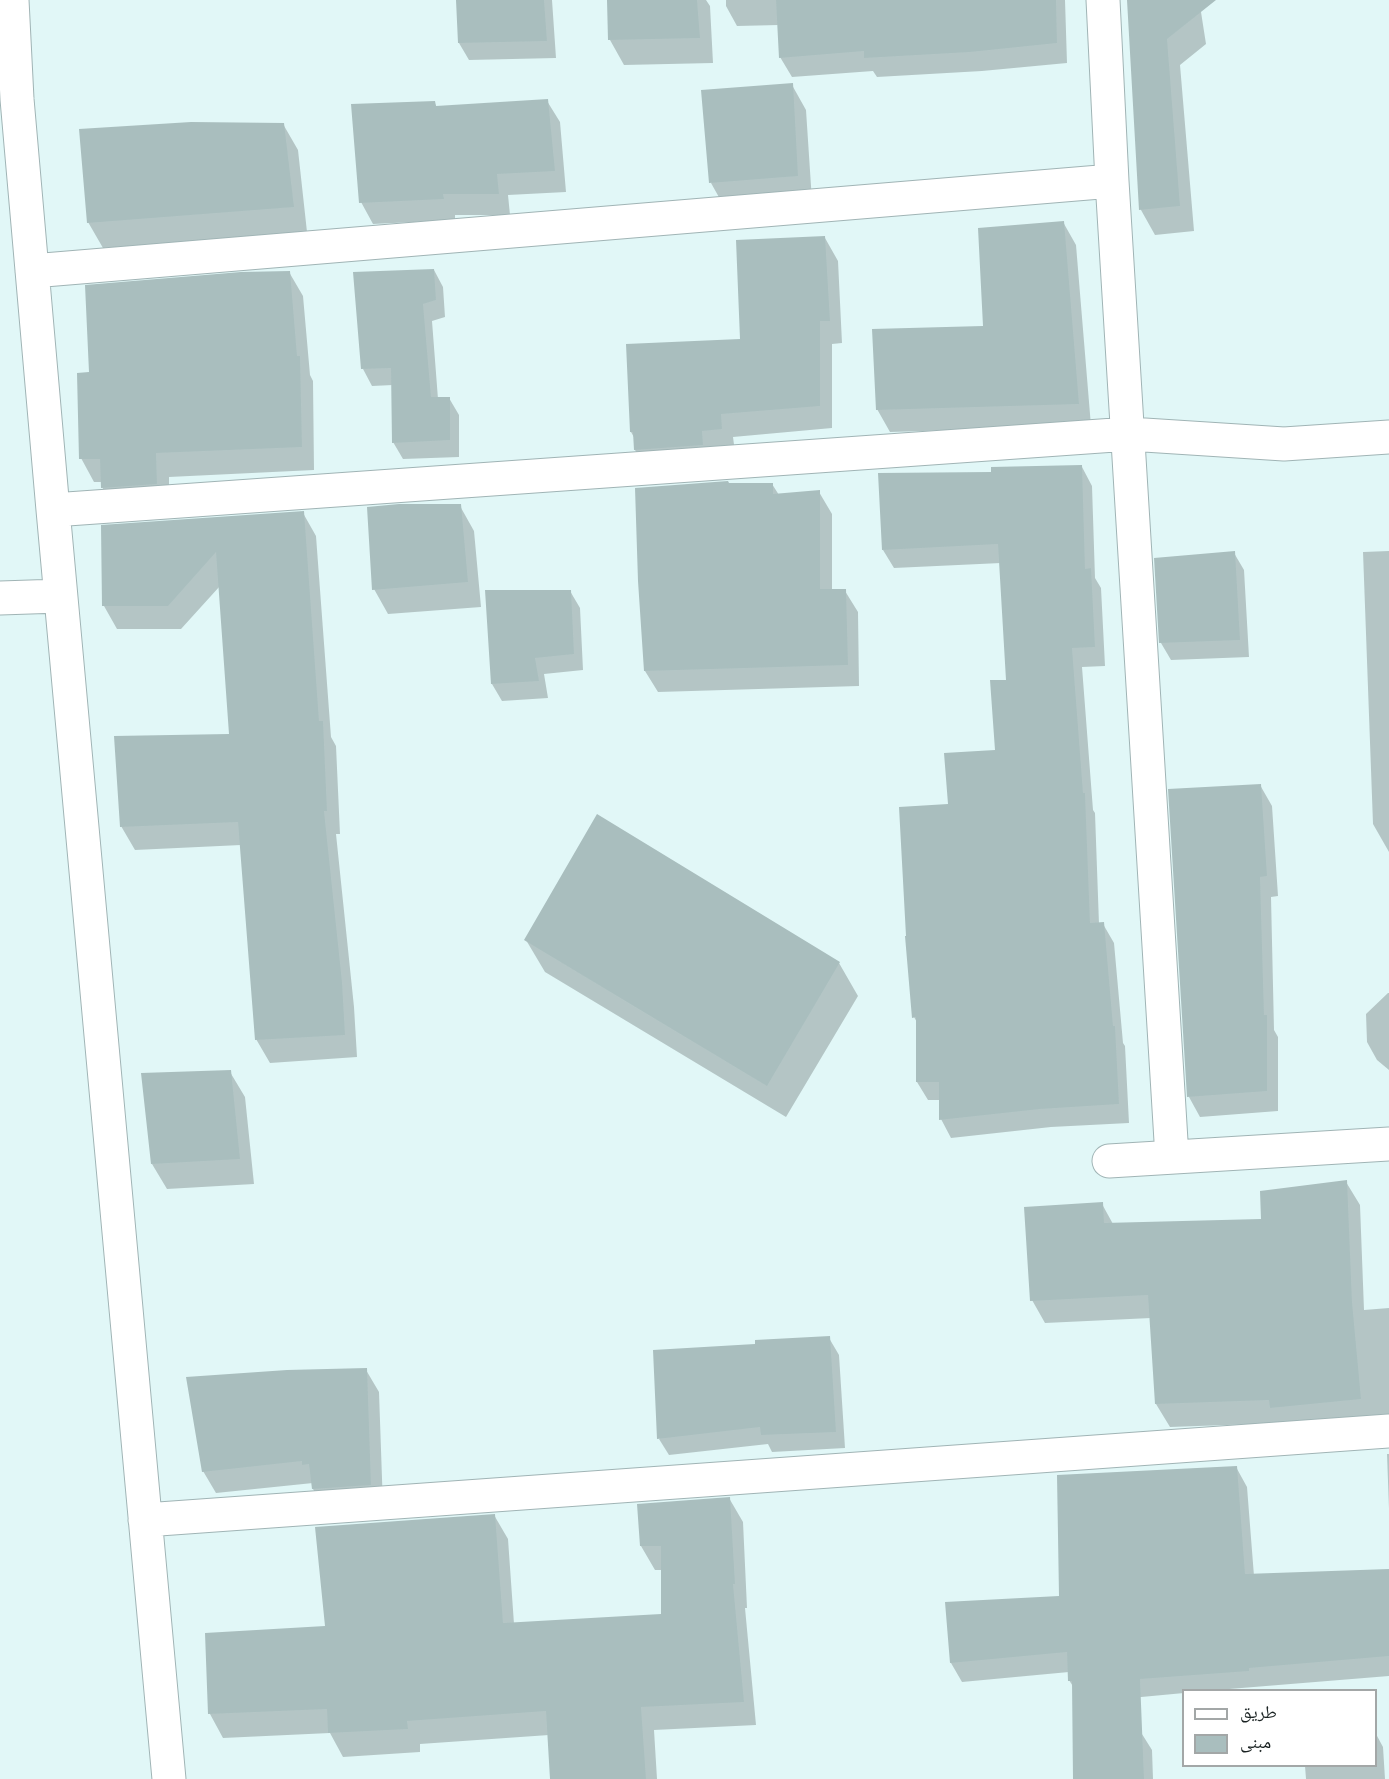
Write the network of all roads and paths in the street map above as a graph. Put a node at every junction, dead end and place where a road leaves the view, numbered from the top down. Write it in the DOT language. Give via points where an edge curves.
graph roads {
  1 [pos="12,0"];
  2 [pos="1103,0"];
  3 [pos="9,99"];
  4 [pos="1112,181"];
  5 [pos="32,271"];
  6 [pos="1129,435"];
  7 [pos="1389,437"];
  8 [pos="53,510"];
  9 [pos="60,596"];
  10 [pos="0,598"];
  11 [pos="1389,1144"];
  12 [pos="1172,1157"];
  13 [pos="1109,1161"];
  14 [pos="1389,1431"];
  15 [pos="146,1520"];
  16 [pos="169,1779"];
  1 -- 3 [label="street"];
  2 -- 4 [label="street"];
  3 -- 5 [label="street"];
  4 -- 5 [label="street"];
  4 -- 6 [label="street"];
  5 -- 8 [label="street"];
  6 -- 7 [label="street" via="1284,444"];
  6 -- 8 [label="street"];
  6 -- 12 [label="street"];
  8 -- 9 [label="street"];
  9 -- 10 [label="street"];
  9 -- 15 [label="street"];
  11 -- 12 [label="street"];
  12 -- 13 [label="street"];
  14 -- 15 [label="street"];
  15 -- 16 [label="street"];
}
